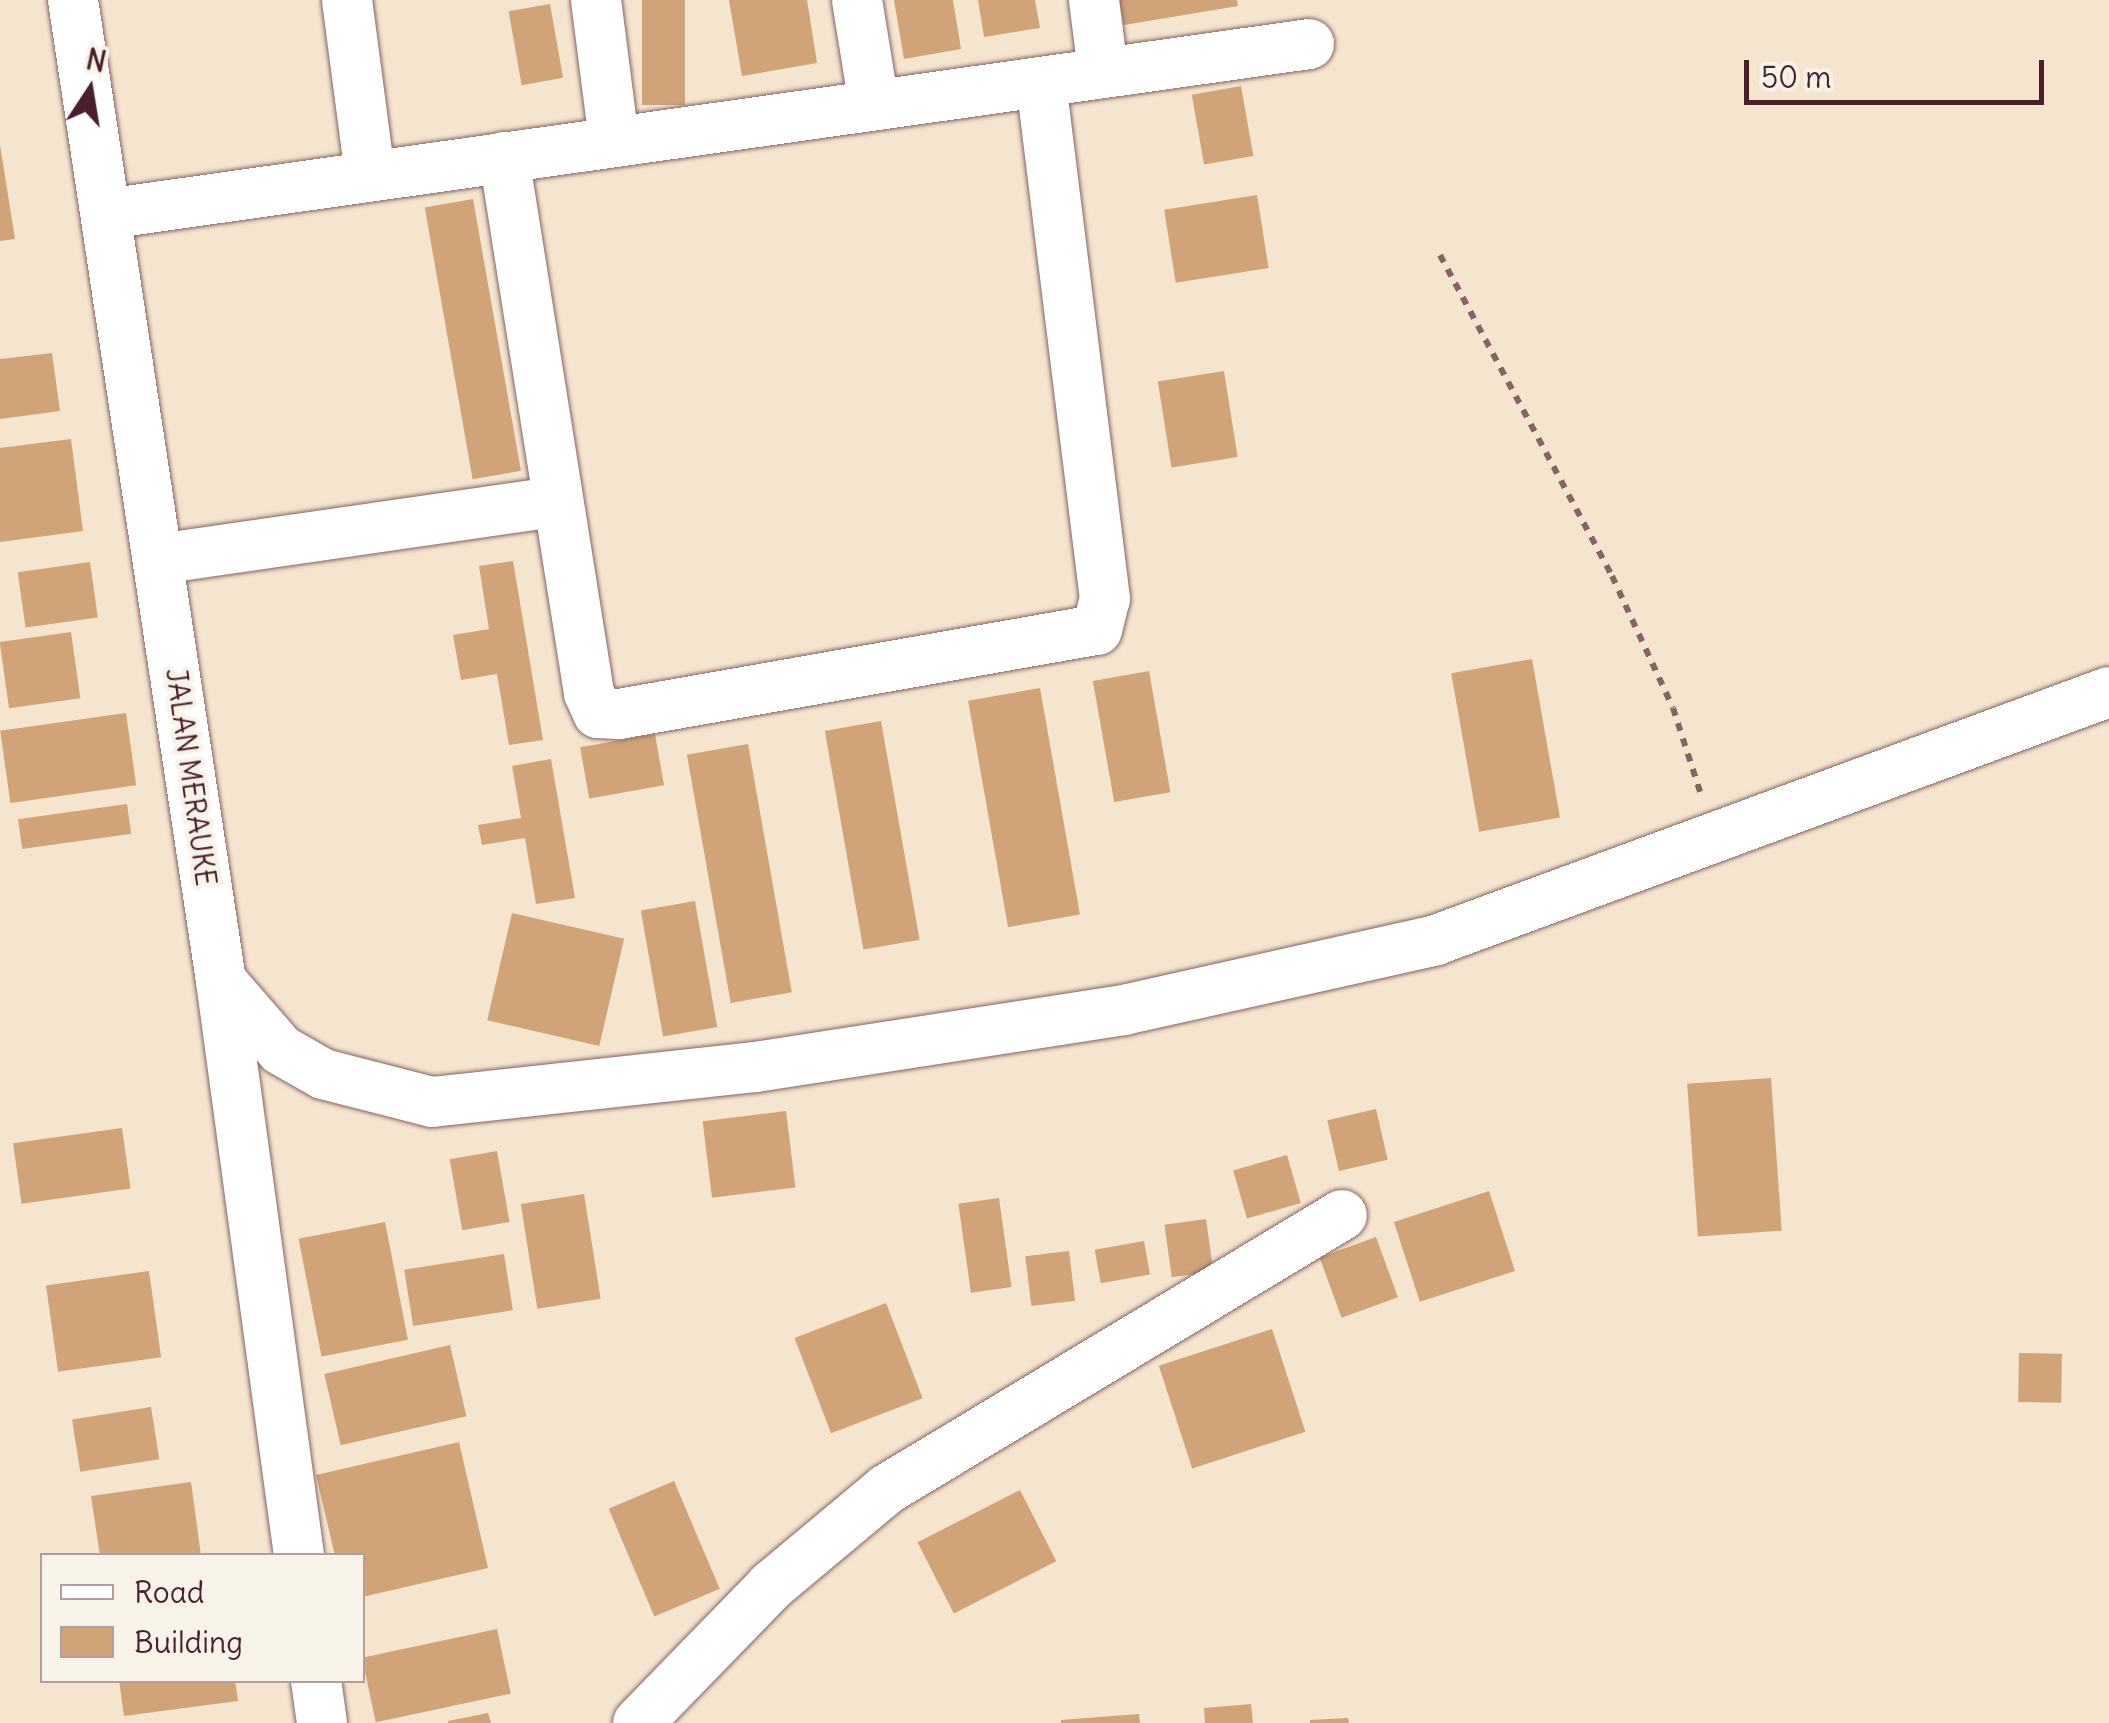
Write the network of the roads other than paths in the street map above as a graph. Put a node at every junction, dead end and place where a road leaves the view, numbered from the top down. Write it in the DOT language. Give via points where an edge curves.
graph roads {
  1 [pos="73,0"];
  2 [pos="347,0"];
  3 [pos="596,0"];
  4 [pos="857,0"];
  5 [pos="1094,0"];
  6 [pos="1309,44"];
  7 [pos="1104,71"];
  8 [pos="1041,82"];
  9 [pos="874,105"];
  10 [pos="614,141"];
  11 [pos="504,156"];
  12 [pos="370,175"];
  13 [pos="106,214"];
  14 [pos="558,502"];
  15 [pos="159,559"];
  16 [pos="2109,692"];
  17 [pos="221,981"];
  18 [pos="1342,1215"];
  19 [pos="300,1553"];
  20 [pos="316,1683"];
  21 [pos="322,1723"];
  22 [pos="638,1723"];
  1 -- 13 [label="street, JALAN MERAUKE"];
  2 -- 12 [label="street"];
  3 -- 10 [label="street"];
  4 -- 9 [label="street"];
  5 -- 7 [label="street"];
  6 -- 7 [label="street"];
  7 -- 8 [label="street"];
  8 -- 9 [label="street"];
  8 -- 14 [label="street" via="1105,599 1097,630 598,713"];
  9 -- 10 [label="street"];
  10 -- 11 [label="street"];
  11 -- 12 [label="street"];
  11 -- 14 [label="street"];
  12 -- 13 [label="street"];
  13 -- 15 [label="street, JALAN MERAUKE"];
  14 -- 15 [label="street"];
  15 -- 17 [label="street, JALAN MERAUKE"];
  16 -- 17 [label="street" via="1436,940 1124,1010 756,1067 432,1102 366,1090 281,1050"];
  17 -- 19 [label="street, JALAN MERAUKE"];
  18 -- 22 [label="street" via="887,1490 771,1586"];
  20 -- 21 [label="street"];
}
